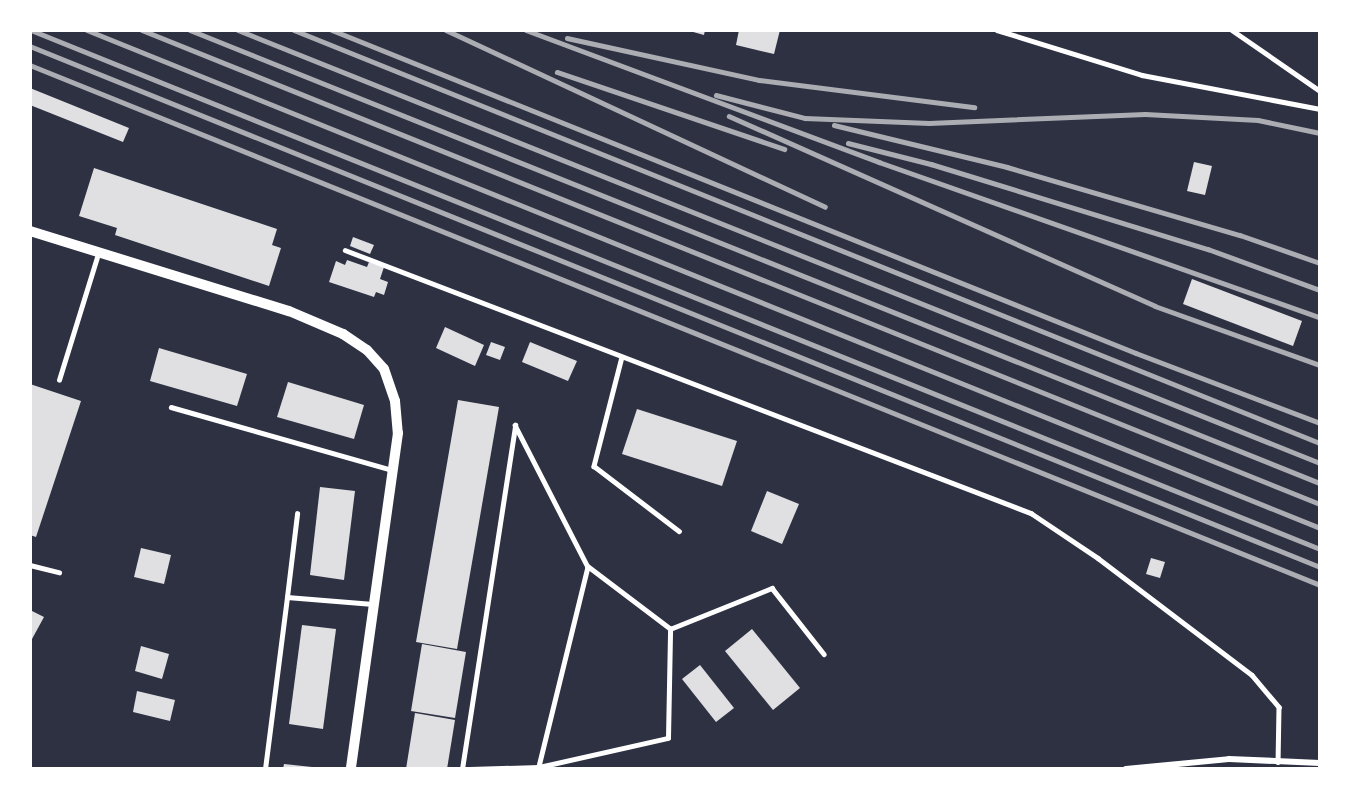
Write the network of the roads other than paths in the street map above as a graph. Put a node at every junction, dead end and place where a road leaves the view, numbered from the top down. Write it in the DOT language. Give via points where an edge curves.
graph roads {
  1 [pos="998,30"];
  2 [pos="1232,30"];
  3 [pos="1320,91"];
  4 [pos="1320,109"];
  5 [pos="30,231"];
  6 [pos="345,250"];
  7 [pos="98,252"];
  8 [pos="622,357"];
  9 [pos="59,380"];
  10 [pos="171,406"];
  11 [pos="392,470"];
  12 [pos="297,514"];
  13 [pos="679,531"];
  14 [pos="30,565"];
  15 [pos="588,567"];
  16 [pos="59,572"];
  17 [pos="287,597"];
  18 [pos="373,604"];
  19 [pos="670,628"];
  20 [pos="824,654"];
  21 [pos="1278,762"];
  22 [pos="1320,763"];
  23 [pos="538,768"];
  24 [pos="265,769"];
  25 [pos="351,769"];
  26 [pos="462,769"];
  27 [pos="470,769"];
  28 [pos="1126,769"];
  1 -- 4 [label="lane" via="1142,75"];
  2 -- 3 [label="lane"];
  5 -- 7 [label="street"];
  6 -- 8 [label="lane"];
  7 -- 9 [label="lane"];
  7 -- 11 [label="street" via="289,311 343,334 367,350 384,369 395,401 398,434"];
  8 -- 13 [label="lane" via="594,466"];
  8 -- 21 [label="lane" via="1031,513 1098,558 1252,675 1279,708"];
  10 -- 11 [label="lane"];
  11 -- 18 [label="street"];
  12 -- 17 [label="lane"];
  14 -- 16 [label="lane"];
  15 -- 19 [label="lane"];
  15 -- 23 [label="lane"];
  15 -- 26 [label="lane" via="515,425"];
  17 -- 18 [label="lane"];
  17 -- 24 [label="lane"];
  18 -- 25 [label="street"];
  19 -- 20 [label="lane" via="772,588"];
  19 -- 23 [label="lane" via="668,738"];
  21 -- 22 [label="street"];
  21 -- 28 [label="street" via="1229,759"];
  23 -- 27 [label="lane"];
}
